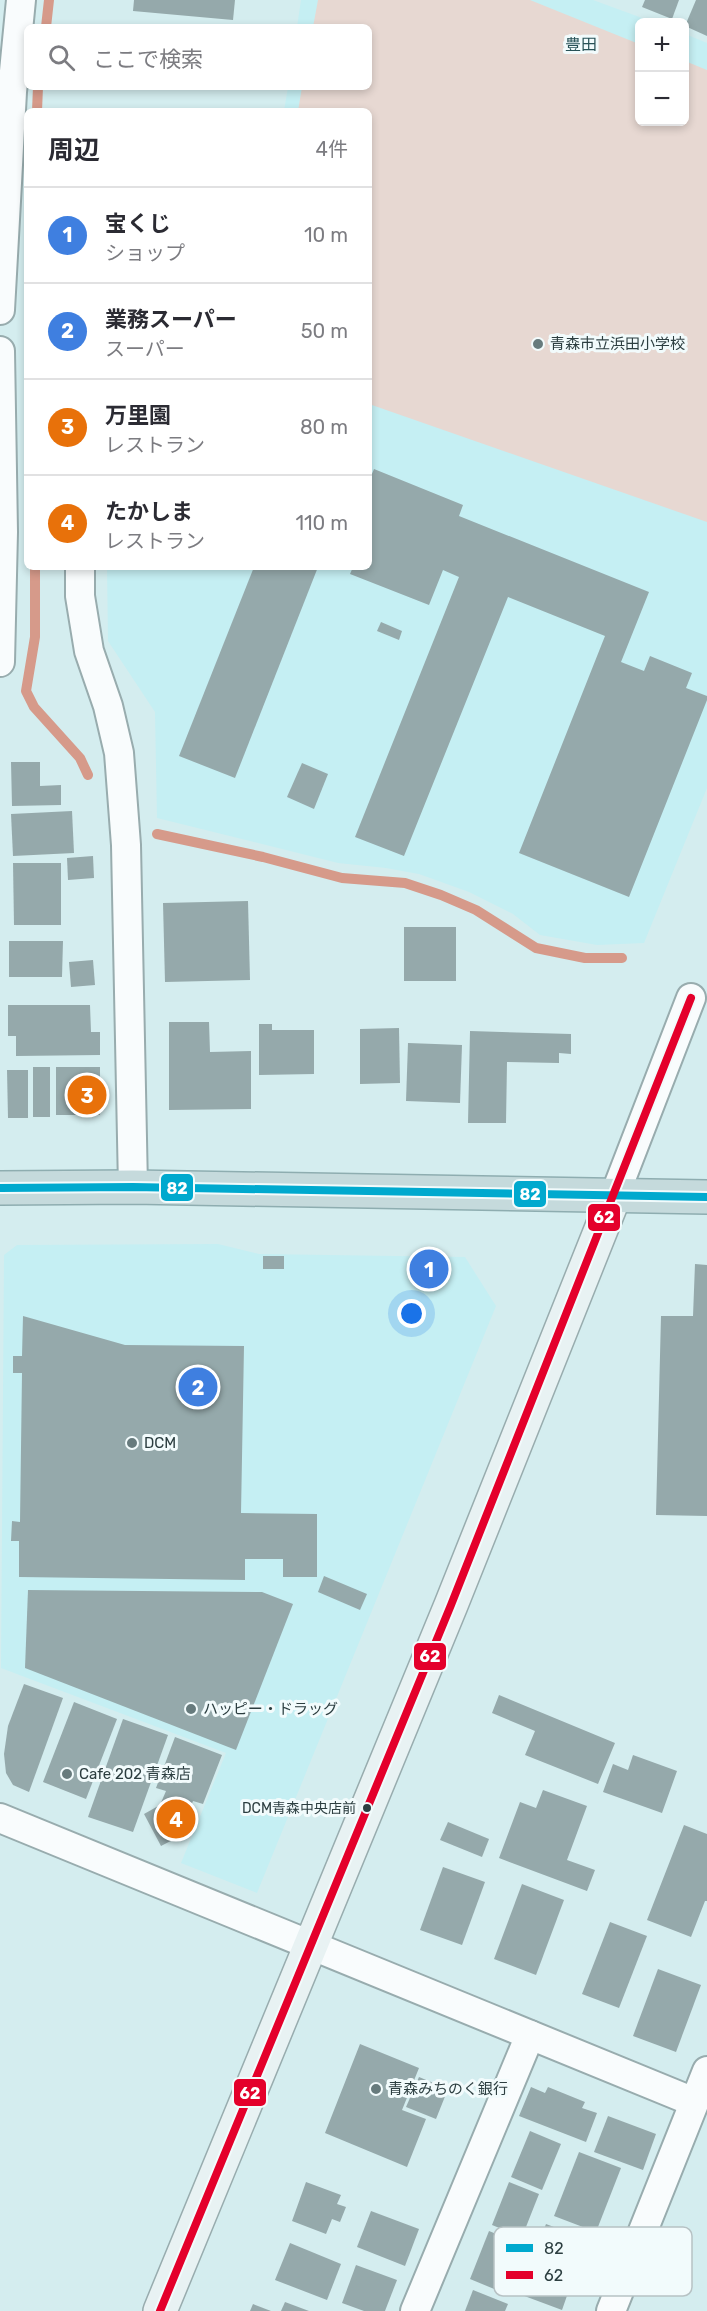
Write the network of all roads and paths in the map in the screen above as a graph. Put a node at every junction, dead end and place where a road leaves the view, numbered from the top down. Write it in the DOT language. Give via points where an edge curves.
graph roads {
  1 [pos="21,0"];
  2 [pos="6,92"];
  3 [pos="0,310"];
  4 [pos="0,351"];
  5 [pos="0,463"];
  6 [pos="80,570"];
  7 [pos="0,662"];
  8 [pos="691,998"];
  9 [pos="0,1188"];
  10 [pos="133,1188"];
  11 [pos="614,1197"];
  12 [pos="707,1197"];
  13 [pos="0,1818"];
  14 [pos="309,1945"];
  15 [pos="530,2035"];
  16 [pos="707,2071"];
  17 [pos="694,2102"];
  18 [pos="644,2227"];
  19 [pos="616,2296"];
  20 [pos="160,2311"];
  21 [pos="416,2311"];
  22 [pos="610,2311"];
  1 -- 2 [label="street"];
  2 -- 3 [label="street"];
  4 -- 5 [label="street"];
  5 -- 7 [label="street"];
  6 -- 10 [label="street" via="89,651 119,753 126,845"];
  8 -- 11 [label="street"];
  9 -- 10 [label="highway"];
  10 -- 11 [label="highway"];
  11 -- 12 [label="highway"];
  11 -- 14 [label="street" via="451,1605"];
  13 -- 14 [label="street"];
  14 -- 15 [label="street"];
  14 -- 20 [label="street"];
  15 -- 17 [label="street"];
  15 -- 21 [label="street"];
  16 -- 17 [label="street"];
  17 -- 18 [label="street"];
  19 -- 22 [label="street"];
}
